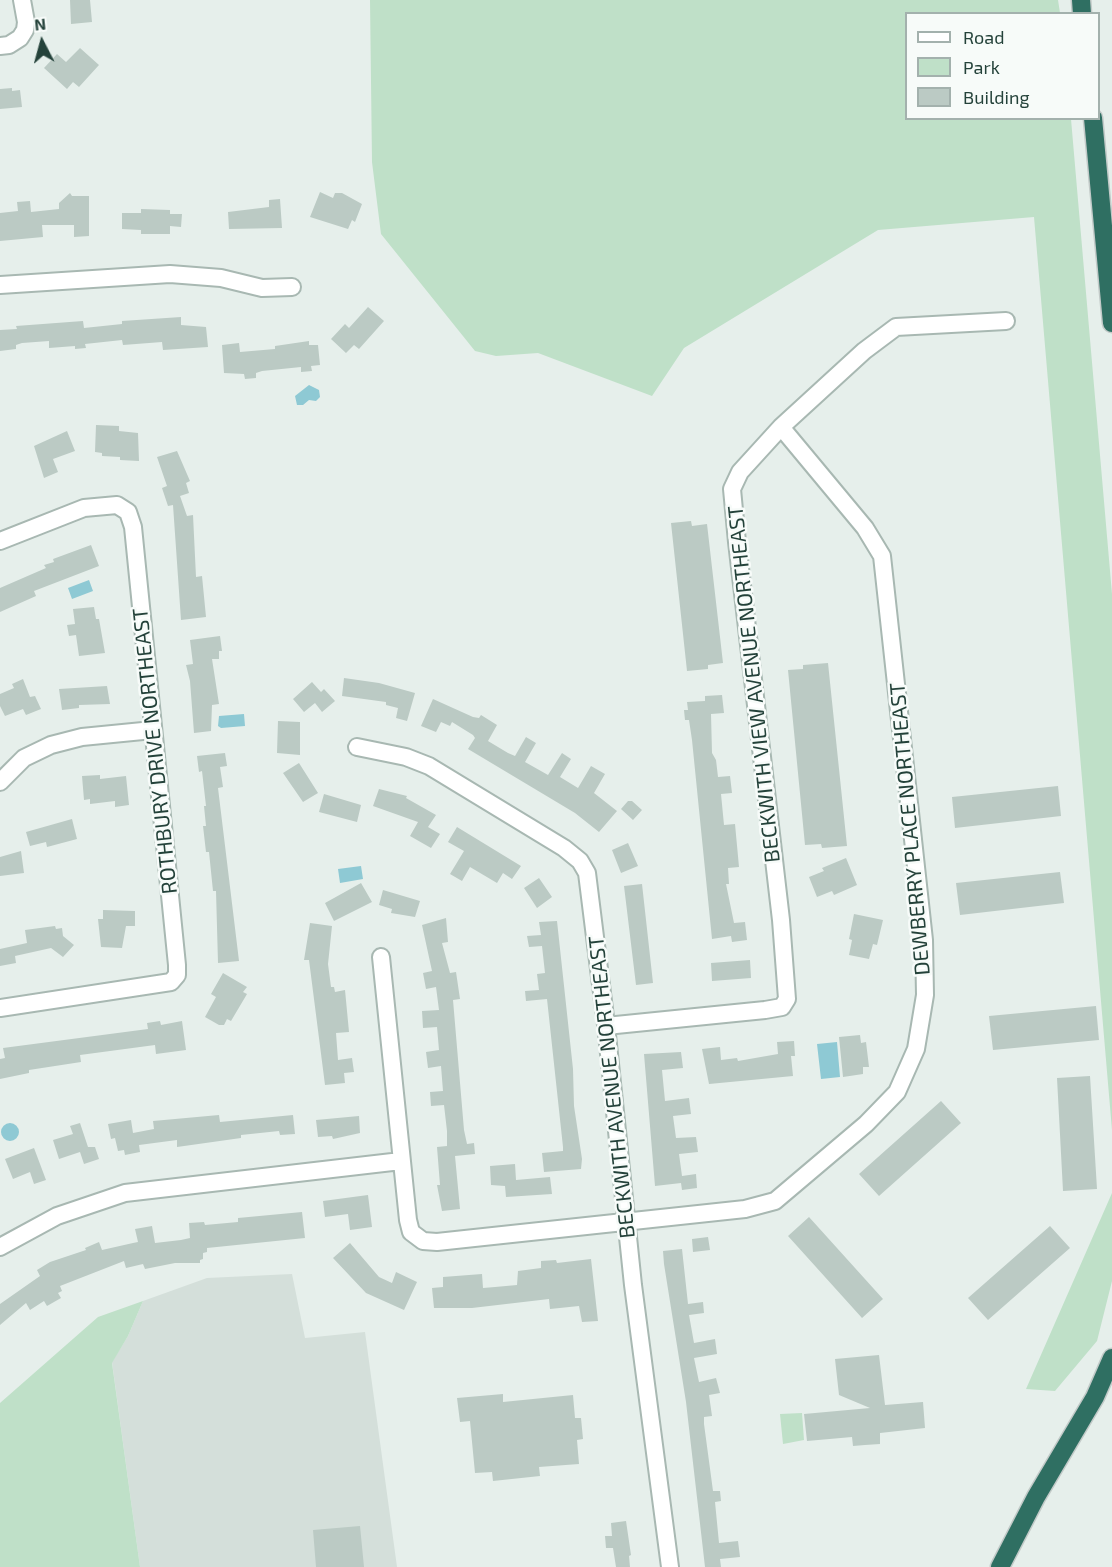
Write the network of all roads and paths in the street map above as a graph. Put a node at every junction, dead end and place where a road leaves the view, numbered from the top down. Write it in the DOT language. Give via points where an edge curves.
graph roads {
  1 [pos="22,0"];
  2 [pos="0,46"];
  3 [pos="1093,120"];
  4 [pos="0,285"];
  5 [pos="292,287"];
  6 [pos="1006,321"];
  7 [pos="1112,323"];
  8 [pos="781,427"];
  9 [pos="0,542"];
  10 [pos="153,730"];
  11 [pos="357,747"];
  12 [pos="0,782"];
  13 [pos="381,957"];
  14 [pos="0,1008"];
  15 [pos="606,1026"];
  16 [pos="401,1161"];
  17 [pos="626,1221"];
  18 [pos="0,1247"];
  19 [pos="1112,1358"];
  20 [pos="670,1567"];
  21 [pos="1000,1567"];
  1 -- 2 [label="street" via="25,30 20,38"];
  3 -- 7 [label="highway"];
  4 -- 5 [label="street" via="170,274 221,278 262,288"];
  6 -- 8 [label="street, BECKWITH VIEW AVENUE NORTHEAST" via="896,327"];
  8 -- 15 [label="street, BECKWITH VIEW AVENUE NORTHEAST" via="740,472 732,489 781,920 788,992 785,1005"];
  8 -- 17 [label="street, DEWBERRY PLACE NORTHEAST" via="866,528 882,556 924,940 925,996 916,1049 897,1092 866,1124 775,1202 746,1209"];
  9 -- 10 [label="street, ROTHBURY DRIVE NORTHEAST" via="84,508 117,505 127,510 133,527"];
  10 -- 12 [label="street" via="82,737 51,745 24,758"];
  10 -- 14 [label="street, ROTHBURY DRIVE NORTHEAST" via="177,975 161,983"];
  11 -- 15 [label="street, BECKWITH AVENUE NORTHEAST" via="429,766 580,861 591,892"];
  13 -- 16 [label="street"];
  15 -- 17 [label="street, BECKWITH AVENUE NORTHEAST"];
  16 -- 17 [label="street, DEWBERRY PLACE NORTHEAST" via="408,1220 416,1238 437,1242"];
  16 -- 18 [label="street" via="125,1193 57,1216"];
  17 -- 20 [label="street, BECKWITH AVENUE NORTHEAST"];
  19 -- 21 [label="highway" via="1095,1397"];
}
